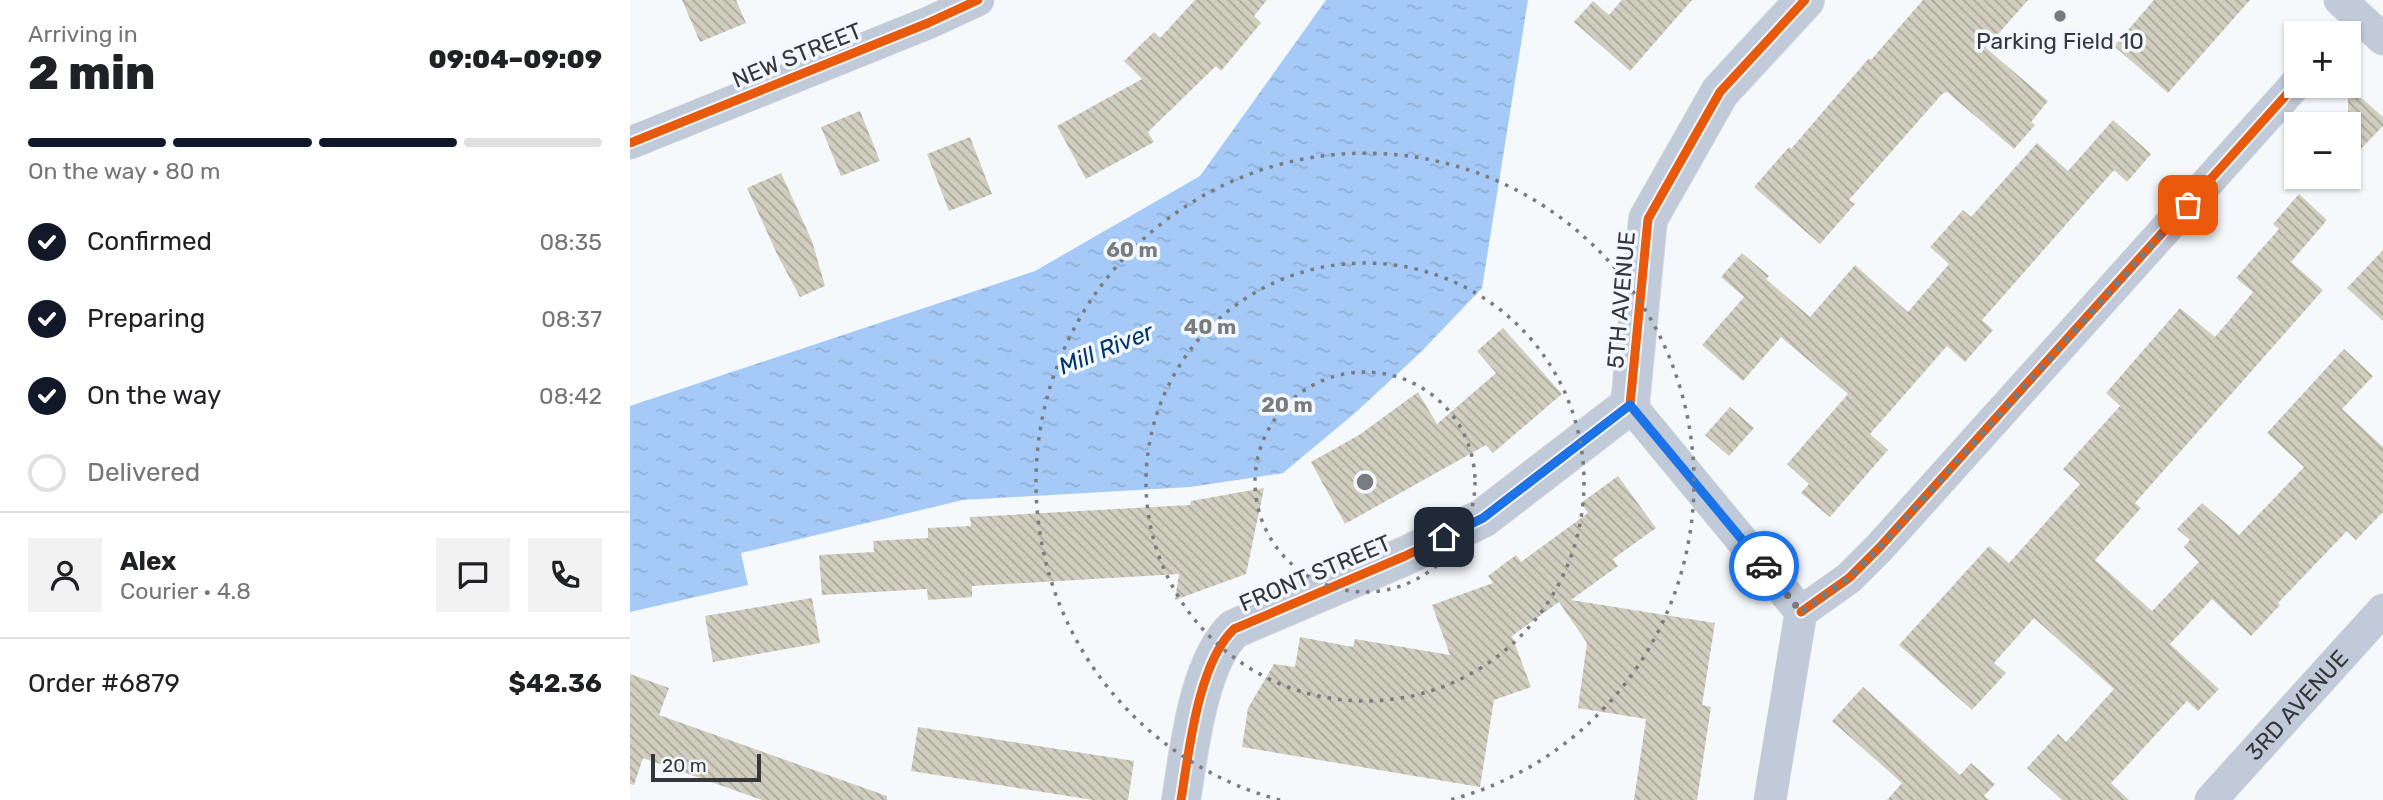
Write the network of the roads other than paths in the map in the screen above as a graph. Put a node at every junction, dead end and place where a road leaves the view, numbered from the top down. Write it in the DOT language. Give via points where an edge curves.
graph roads {
  1 [pos="978,0"];
  2 [pos="1805,0"];
  3 [pos="2352,12"];
  4 [pos="2383,39"];
  5 [pos="2284,97"];
  6 [pos="630,143"];
  7 [pos="1630,405"];
  8 [pos="2383,610"];
  9 [pos="1801,612"];
  10 [pos="1181,800"];
  11 [pos="1769,800"];
  12 [pos="2211,800"];
  1 -- 6 [label="street, NEW STREET"];
  2 -- 7 [label="street, 5TH AVENUE" via="1720,92 1648,219"];
  3 -- 4 [label="street"];
  5 -- 9 [label="street" via="1880,547 1849,578"];
  7 -- 9 [label="street"];
  7 -- 10 [label="street, FRONT STREET" via="1483,518 1234,629 1223,639 1206,676"];
  8 -- 12 [label="street, 3RD AVENUE"];
  9 -- 11 [label="street"];
}
